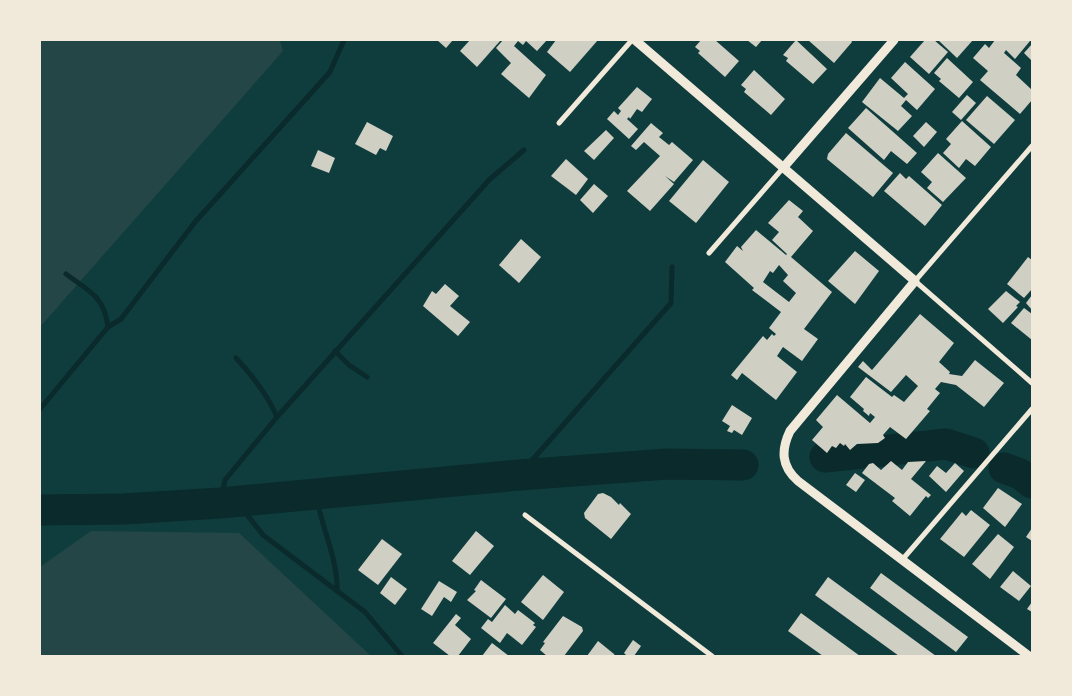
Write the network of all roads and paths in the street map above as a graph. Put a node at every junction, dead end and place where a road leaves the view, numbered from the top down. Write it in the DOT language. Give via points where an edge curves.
graph roads {
  1 [pos="633,40"];
  2 [pos="894,40"];
  3 [pos="559,123"];
  4 [pos="1032,146"];
  5 [pos="783,168"];
  6 [pos="709,253"];
  7 [pos="915,281"];
  8 [pos="1032,383"];
  9 [pos="1032,409"];
  10 [pos="525,515"];
  11 [pos="902,560"];
  12 [pos="712,656"];
  13 [pos="1029,656"];
  1 -- 3 [label="street"];
  1 -- 5 [label="street"];
  2 -- 5 [label="street"];
  4 -- 7 [label="street"];
  5 -- 6 [label="street"];
  5 -- 7 [label="street"];
  7 -- 8 [label="street"];
  7 -- 11 [label="street" via="790,431 783,450 791,475"];
  9 -- 11 [label="street"];
  10 -- 12 [label="street"];
  11 -- 13 [label="street"];
}
